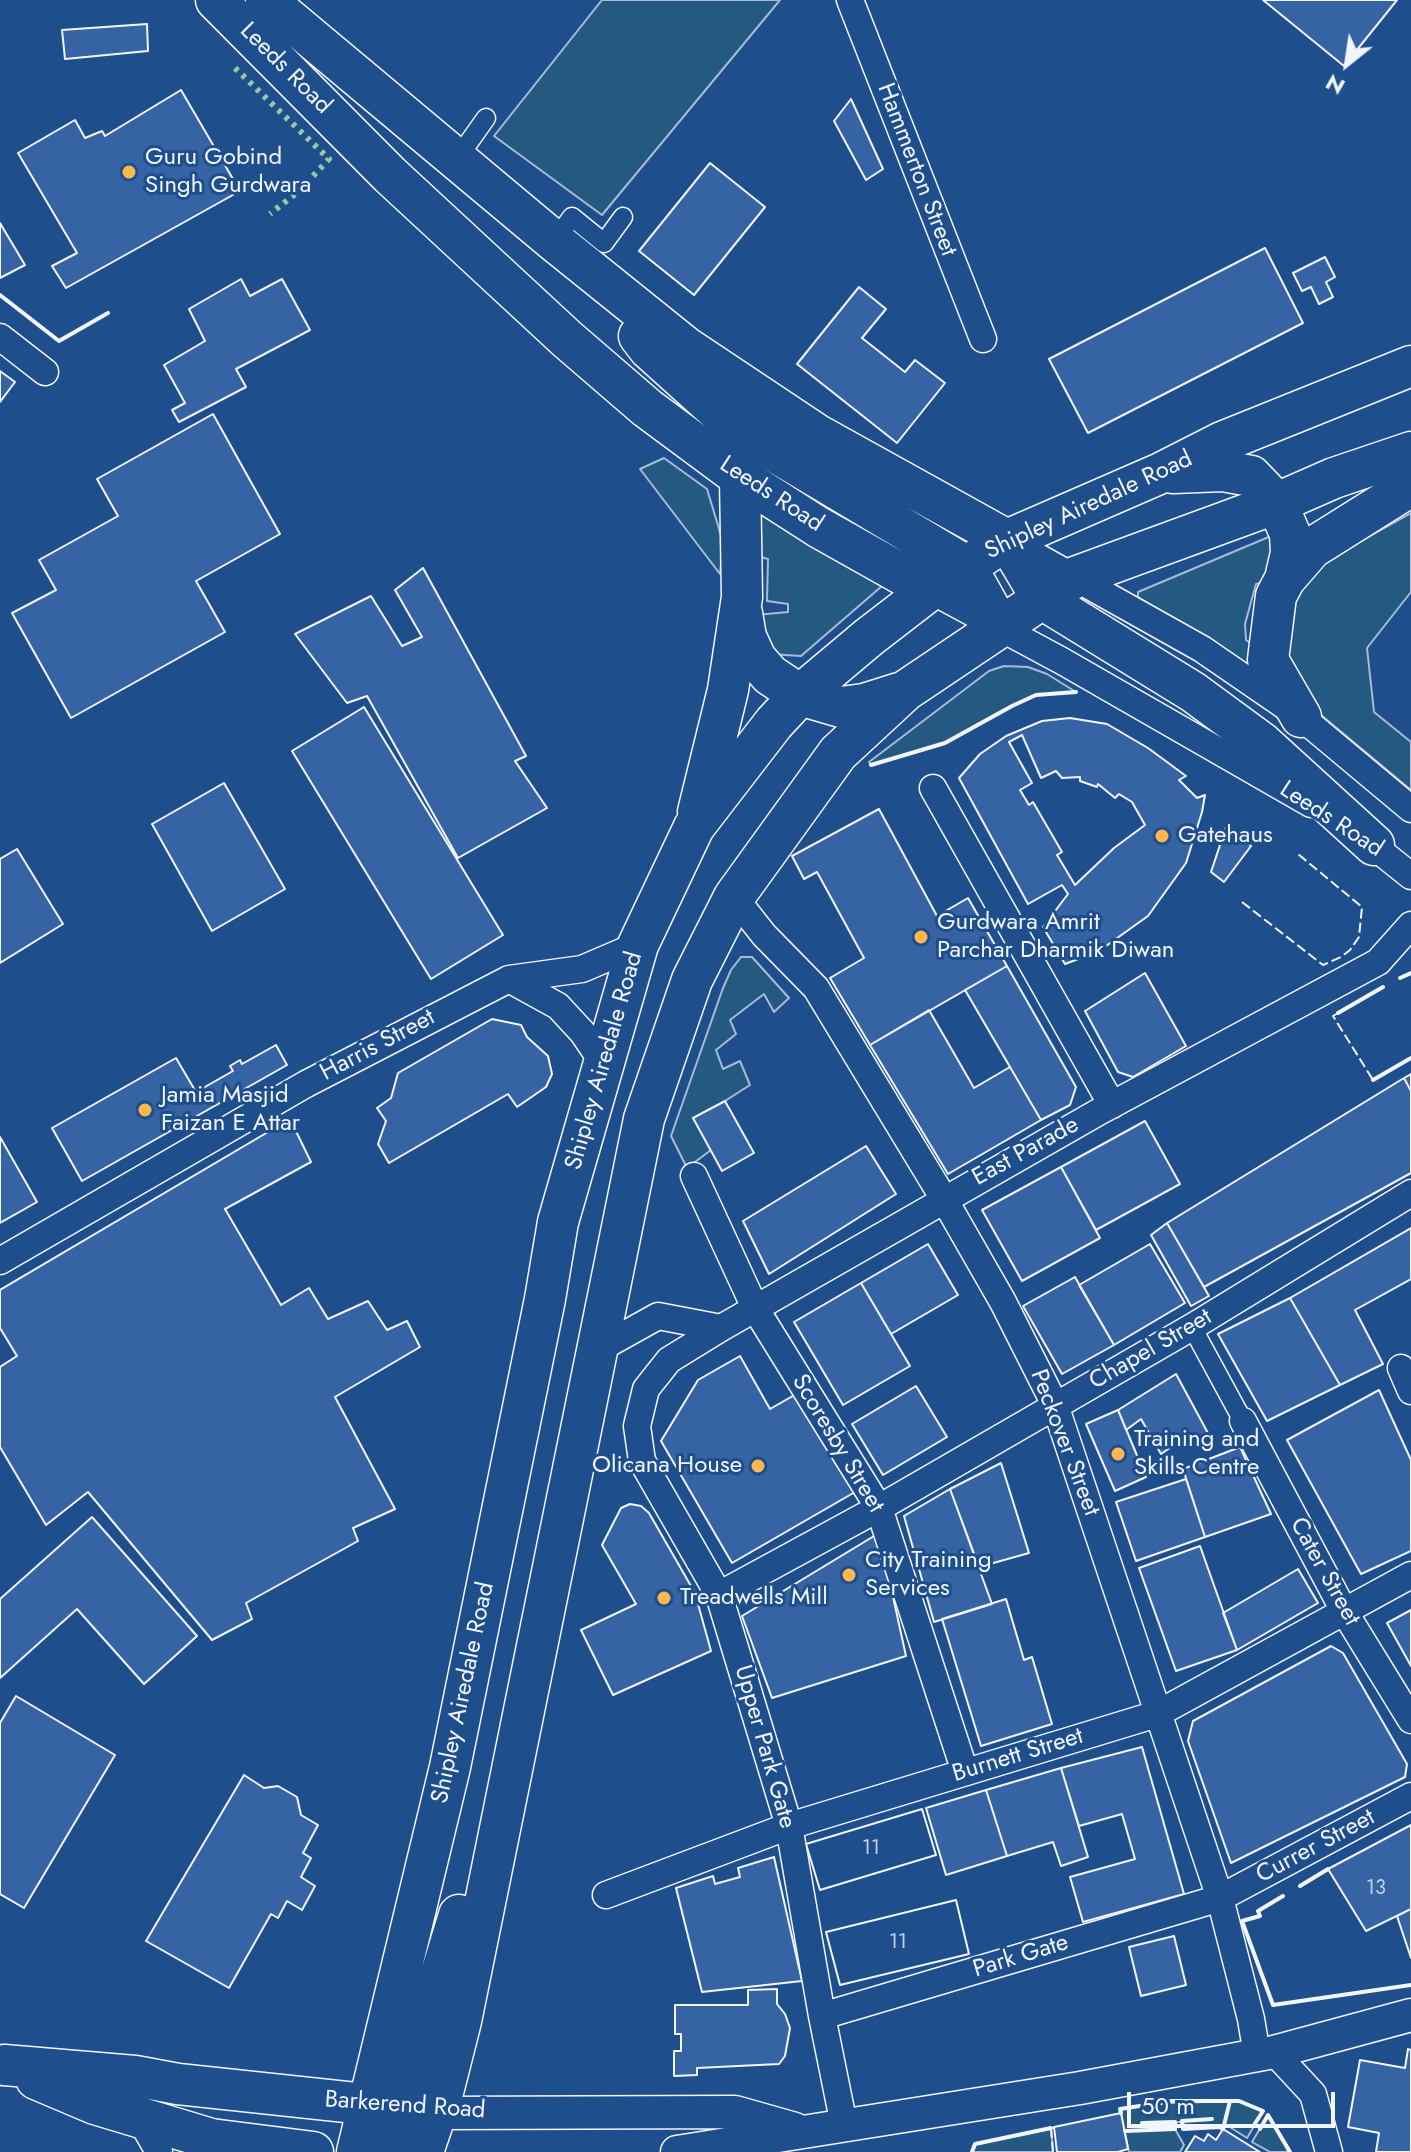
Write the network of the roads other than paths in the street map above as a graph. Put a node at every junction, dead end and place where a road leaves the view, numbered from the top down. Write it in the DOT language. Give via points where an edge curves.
graph roads {
  1 [pos="216,0"];
  2 [pos="266,0"];
  3 [pos="850,0"];
  4 [pos="486,118"];
  5 [pos="457,159"];
  6 [pos="623,217"];
  7 [pos="554,241"];
  8 [pos="586,266"];
  9 [pos="0,337"];
  10 [pos="983,339"];
  11 [pos="1411,366"];
  12 [pos="45,372"];
  13 [pos="745,385"];
  14 [pos="740,431"];
  15 [pos="1411,452"];
  16 [pos="1161,473"];
  17 [pos="740,477"];
  18 [pos="1411,486"];
  19 [pos="1277,503"];
  20 [pos="1007,540"];
  21 [pos="966,566"];
  22 [pos="1075,577"];
  23 [pos="1285,579"];
  24 [pos="930,590"];
  25 [pos="742,597"];
  26 [pos="1042,599"];
  27 [pos="1000,627"];
  28 [pos="905,691"];
  29 [pos="800,695"];
  30 [pos="1301,717"];
  31 [pos="933,788"];
  32 [pos="1411,809"];
  33 [pos="694,827"];
  34 [pos="1374,845"];
  35 [pos="1411,876"];
  36 [pos="734,897"];
  37 [pos="1411,925"];
  38 [pos="638,945"];
  39 [pos="509,979"];
  40 [pos="604,1064"];
  41 [pos="1112,1105"];
  42 [pos="694,1176"];
  43 [pos="1411,1193"];
  44 [pos="944,1199"];
  45 [pos="0,1261"];
  46 [pos="755,1308"];
  47 [pos="1199,1323"];
  48 [pos="721,1328"];
  49 [pos="597,1350"];
  50 [pos="646,1389"];
  51 [pos="1055,1405"];
  52 [pos="1243,1421"];
  53 [pos="879,1508"];
  54 [pos="1411,1575"];
  55 [pos="719,1595"];
  56 [pos="1344,1611"];
  57 [pos="1157,1714"];
  58 [pos="1411,1720"];
  59 [pos="965,1772"];
  60 [pos="1411,1796"];
  61 [pos="789,1826"];
  62 [pos="606,1895"];
  63 [pos="1220,1898"];
  64 [pos="1411,2015"];
  65 [pos="822,2016"];
  66 [pos="1266,2053"];
  67 [pos="1,2066"];
  68 [pos="403,2108"];
  69 [pos="139,2117"];
  70 [pos="844,2125"];
  71 [pos="806,2132"];
  72 [pos="236,2148"];
  73 [pos="159,2152"];
  74 [pos="313,2152"];
  75 [pos="357,2152"];
  76 [pos="373,2152"];
  77 [pos="423,2152"];
  78 [pos="677,2152"];
  79 [pos="1329,2152"];
  1 -- 17 [label="main road, Leeds Road" via="390,175 567,339 647,408"];
  2 -- 5 [label="main road, Leeds Road"];
  3 -- 10 [label="street, Hammerton Street"];
  4 -- 5 [label="street"];
  5 -- 7 [label="main road, Leeds Road"];
  6 -- 7 [label="street" via="604,243 572,217"];
  7 -- 8 [label="main road, Leeds Road"];
  8 -- 13 [label="main road, Leeds Road" via="687,348"];
  8 -- 14 [label="main road" via="649,349"];
  9 -- 12 [label="street"];
  11 -- 16 [label="main road, Shipley Airedale Road" via="1222,442"];
  13 -- 14 [label="main road" via="737,404"];
  13 -- 20 [label="main road, Leeds Road" via="816,434"];
  14 -- 21 [label="main road"];
  15 -- 19 [label="main road, Shipley Airedale Road"];
  16 -- 19 [label="main road" via="1223,471 1251,476"];
  16 -- 20 [label="main road, Shipley Airedale Road"];
  17 -- 24 [label="main road, Leeds Road"];
  17 -- 25 [label="main road"];
  18 -- 23 [label="main road" via="1312,548"];
  19 -- 22 [label="main road, Shipley Airedale Road"];
  19 -- 23 [label="main road" via="1290,534"];
  20 -- 21 [label="main road, Shipley Airedale Road"];
  20 -- 22 [label="street, Leeds Road"];
  20 -- 26 [label="main road"];
  21 -- 24 [label="main road, Shipley Airedale Road"];
  21 -- 27 [label="main road"];
  22 -- 26 [label="main road, Shipley Airedale Road"];
  22 -- 30 [label="street, Leeds Road" via="1202,649"];
  23 -- 30 [label="main road" via="1276,596 1268,660"];
  24 -- 27 [label="street, Leeds Road"];
  24 -- 29 [label="main road, Shipley Airedale Road"];
  25 -- 29 [label="main road" via="746,637 756,659"];
  25 -- 33 [label="main road" via="728,690"];
  26 -- 27 [label="main road, Shipley Airedale Road"];
  26 -- 34 [label="main road" via="1193,692 1250,734"];
  27 -- 28 [label="main road, Shipley Airedale Road"];
  27 -- 34 [label="street, Leeds Road" via="1322,810"];
  28 -- 29 [label="main road" via="841,707"];
  28 -- 36 [label="main road, Shipley Airedale Road" via="838,753"];
  29 -- 33 [label="main road, Shipley Airedale Road"];
  30 -- 32 [label="street, Leeds Road"];
  31 -- 41 [label="street"];
  33 -- 38 [label="main road, Shipley Airedale Road"];
  34 -- 35 [label="street, Leeds Road"];
  36 -- 44 [label="street, Peckover Street" via="816,988"];
  36 -- 49 [label="main road, Shipley Airedale Road" via="692,980 644,1119"];
  37 -- 41 [label="street, East Parade" via="1378,962"];
  38 -- 39 [label="street, Harris Street" via="582,969"];
  38 -- 40 [label="main road, Shipley Airedale Road"];
  39 -- 40 [label="street" via="558,1006"];
  39 -- 45 [label="street, Harris Street" via="306,1084"];
  40 -- 68 [label="main road, Shipley Airedale Road" via="558,1222 450,1767"];
  41 -- 44 [label="street, East Parade"];
  42 -- 46 [label="street, Scoresby Street"];
  43 -- 47 [label="street, Chapel Street"];
  44 -- 46 [label="street, East Parade"];
  44 -- 51 [label="street, Peckover Street"];
  46 -- 48 [label="street, East Parade"];
  46 -- 53 [label="street, Scoresby Street"];
  47 -- 51 [label="street, Chapel Street"];
  47 -- 52 [label="street"];
  48 -- 49 [label="street" via="658,1316"];
  48 -- 50 [label="street, East Parade" via="669,1360"];
  49 -- 68 [label="main road, Shipley Airedale Road" via="461,2021"];
  50 -- 55 [label="street, Upper Park Gate" via="637,1426 642,1461"];
  51 -- 53 [label="street, Chapel Street"];
  51 -- 57 [label="street, Peckover Street"];
  52 -- 56 [label="street, Cater Street"];
  53 -- 55 [label="street, Chapel Street"];
  53 -- 59 [label="street, Scoresby Street"];
  54 -- 56 [label="street, Burnett Street"];
  55 -- 61 [label="street, Upper Park Gate"];
  56 -- 57 [label="street, Burnett Street"];
  56 -- 58 [label="street, Cater Street"];
  57 -- 59 [label="street, Burnett Street"];
  57 -- 63 [label="street, Peckover Street"];
  59 -- 61 [label="street, Burnett Street"];
  60 -- 63 [label="street, Currer Street"];
  61 -- 62 [label="street, Burnett Street"];
  61 -- 65 [label="street, Upper Park Gate"];
  63 -- 65 [label="street, Park Gate"];
  63 -- 66 [label="street, Peckover Street" via="1251,2019"];
  64 -- 66 [label="street, Barkerend Road"];
  65 -- 70 [label="street, Upper Park Gate"];
  66 -- 70 [label="street, Barkerend Road"];
  66 -- 79 [label="street" via="1313,2094"];
  67 -- 68 [label="main road, Barkerend Road"];
  67 -- 69 [label="main road, Barkerend Road"];
  68 -- 71 [label="street, Barkerend Road" via="735,2112"];
  68 -- 75 [label="main road, Shipley Airedale Road"];
  68 -- 76 [label="main road" via="388,2140"];
  68 -- 77 [label="main road, Shipley Airedale Road"];
  69 -- 72 [label="main road, Barkerend Road"];
  69 -- 73 [label="street"];
  70 -- 71 [label="street, Barkerend Road"];
  71 -- 78 [label="street, Barkerend Road"];
  72 -- 74 [label="main road, Barkerend Road"];
}
